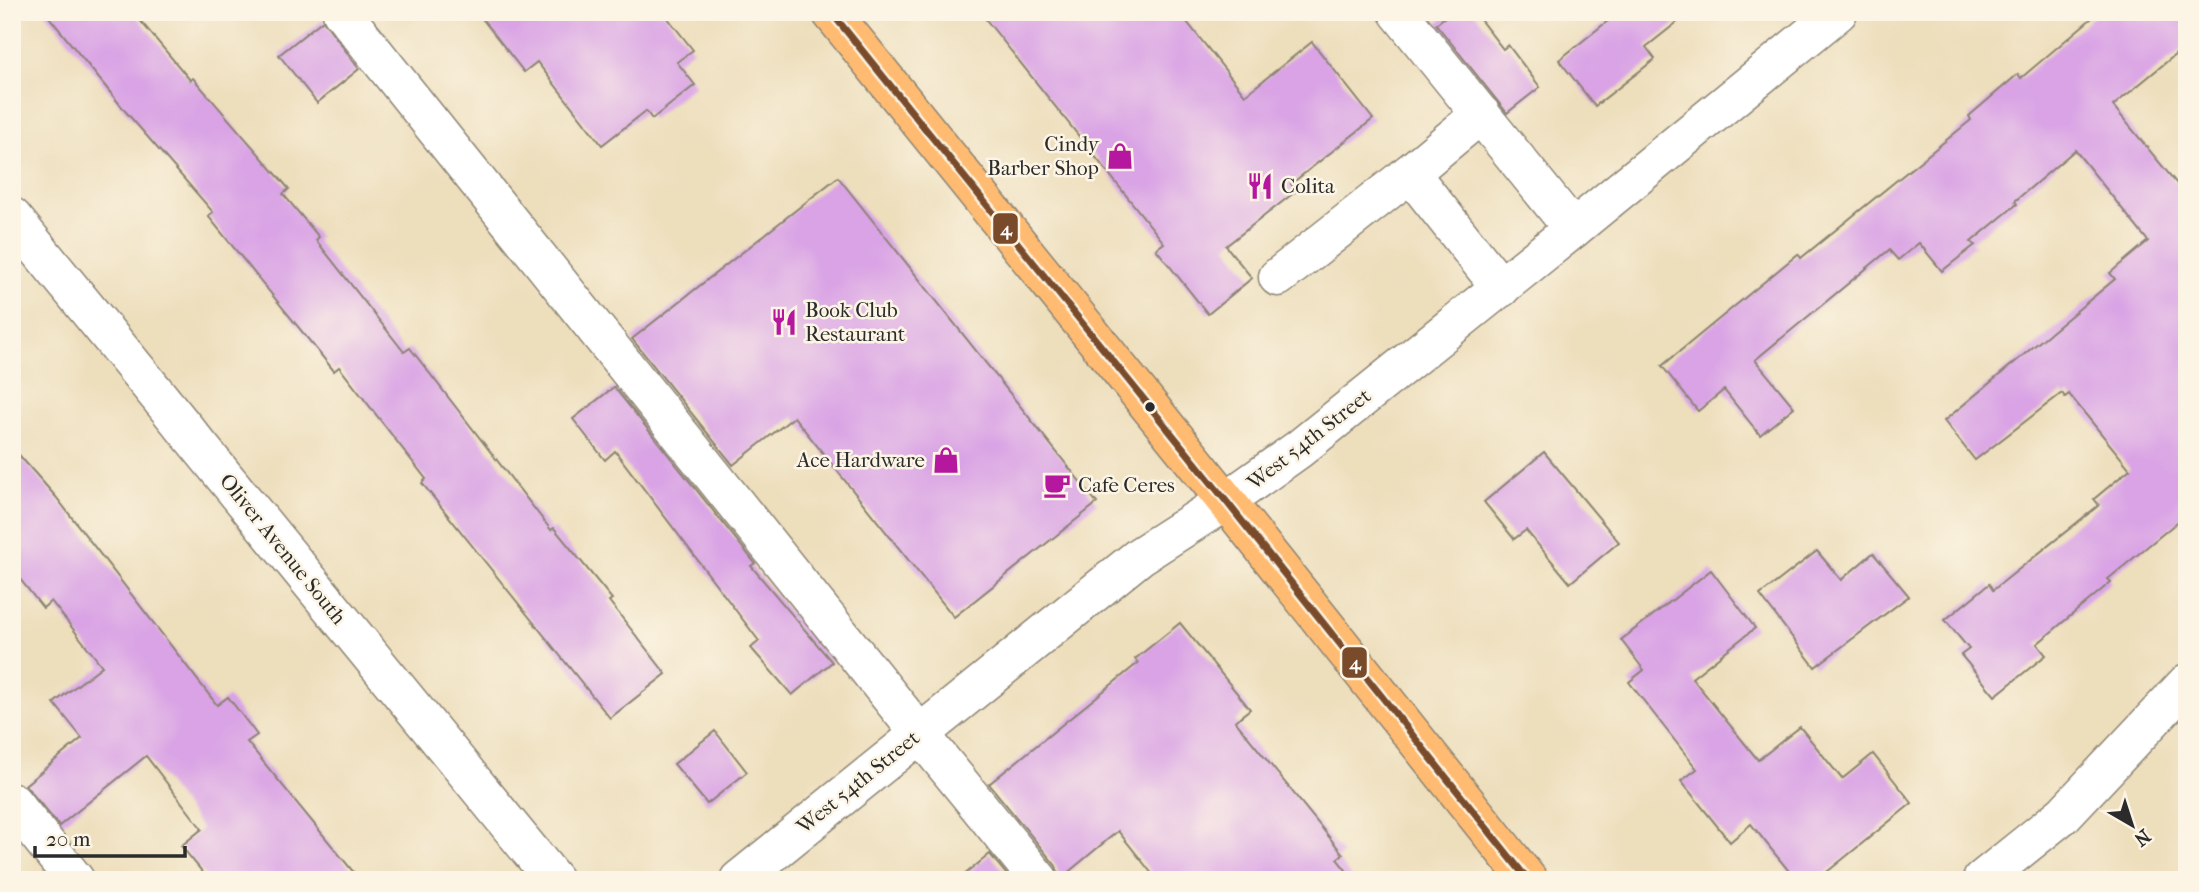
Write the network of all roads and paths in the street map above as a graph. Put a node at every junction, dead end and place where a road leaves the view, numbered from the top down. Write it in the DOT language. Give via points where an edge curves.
graph roads {
  1 [pos="342,12"];
  2 [pos="831,12"];
  3 [pos="1398,12"];
  4 [pos="1838,12"];
  5 [pos="1481,114"];
  6 [pos="1410,173"];
  7 [pos="12,218"];
  8 [pos="1573,229"];
  9 [pos="1278,277"];
  10 [pos="1501,288"];
  11 [pos="1226,501"];
  12 [pos="2187,683"];
  13 [pos="919,733"];
  14 [pos="12,802"];
  15 [pos="75,880"];
  16 [pos="554,880"];
  17 [pos="738,880"];
  18 [pos="1039,880"];
  19 [pos="1528,880"];
  20 [pos="1982,880"];
  1 -- 13 [label="street"];
  2 -- 11 [label="main road"];
  3 -- 5 [label="street"];
  4 -- 8 [label="street, West 54th Street"];
  5 -- 6 [label="street"];
  5 -- 8 [label="street"];
  6 -- 9 [label="street"];
  6 -- 10 [label="street"];
  7 -- 16 [label="street, Oliver Avenue South"];
  8 -- 10 [label="street, West 54th Street"];
  10 -- 11 [label="street, West 54th Street" via="1300,449"];
  11 -- 13 [label="street, West 54th Street" via="1140,556"];
  11 -- 19 [label="main road"];
  12 -- 20 [label="street" via="2064,814"];
  13 -- 17 [label="street, West 54th Street"];
  13 -- 18 [label="street"];
  14 -- 15 [label="street"];
}
